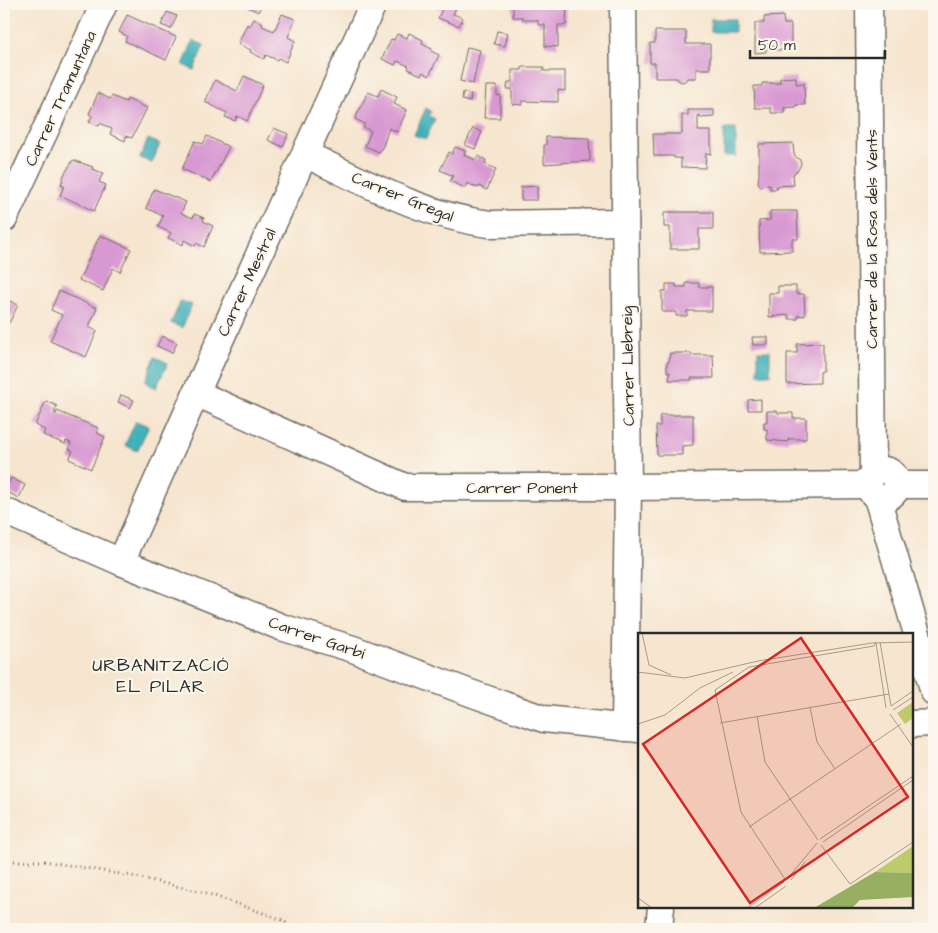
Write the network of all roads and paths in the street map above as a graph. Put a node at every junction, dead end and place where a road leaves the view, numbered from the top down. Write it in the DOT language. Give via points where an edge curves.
graph roads {
  1 [pos="84,4"];
  2 [pos="104,4"];
  3 [pos="373,4"];
  4 [pos="623,4"];
  5 [pos="870,4"];
  6 [pos="887,4"];
  7 [pos="305,154"];
  8 [pos="4,178"];
  9 [pos="4,219"];
  10 [pos="624,222"];
  11 [pos="196,393"];
  12 [pos="883,485"];
  13 [pos="934,485"];
  14 [pos="628,488"];
  15 [pos="4,511"];
  16 [pos="121,562"];
  17 [pos="934,630"];
  18 [pos="934,692"];
  19 [pos="934,723"];
  20 [pos="913,724"];
  21 [pos="632,728"];
  22 [pos="4,861"];
  23 [pos="661,908"];
  24 [pos="293,929"];
  25 [pos="659,929"];
  1 -- 8 [label="street"];
  2 -- 9 [label="street, Carrer Tramuntana"];
  3 -- 7 [label="street, Carrer Mestral"];
  4 -- 10 [label="street, Carrer Llebreig"];
  5 -- 12 [label="street, Carrer de la Rosa dels Vents"];
  6 -- 12 [label="street, Carrer de la Rosa dels Vents"];
  7 -- 10 [label="street, Carrer Gregal" via="437,214 468,222"];
  7 -- 11 [label="street, Carrer Mestral"];
  10 -- 14 [label="street, Carrer Llebreig"];
  11 -- 14 [label="street, Carrer Ponent" via="405,486"];
  11 -- 16 [label="street, Carrer Mestral"];
  12 -- 13 [label="street"];
  12 -- 14 [label="street, Carrer Ponent"];
  12 -- 17 [label="street, Carrer de la Rosa dels Vents"];
  12 -- 18 [label="street, Carrer de la Rosa dels Vents"];
  14 -- 21 [label="street, Carrer Llebreig"];
  15 -- 16 [label="street, Carrer Garbí"];
  16 -- 21 [label="street, Carrer Garbí" via="281,626 353,648 544,719"];
  19 -- 20 [label="street"];
  22 -- 24 [label="path" via="44,860 206,893 283,920"];
  23 -- 25 [label="street"];
}
